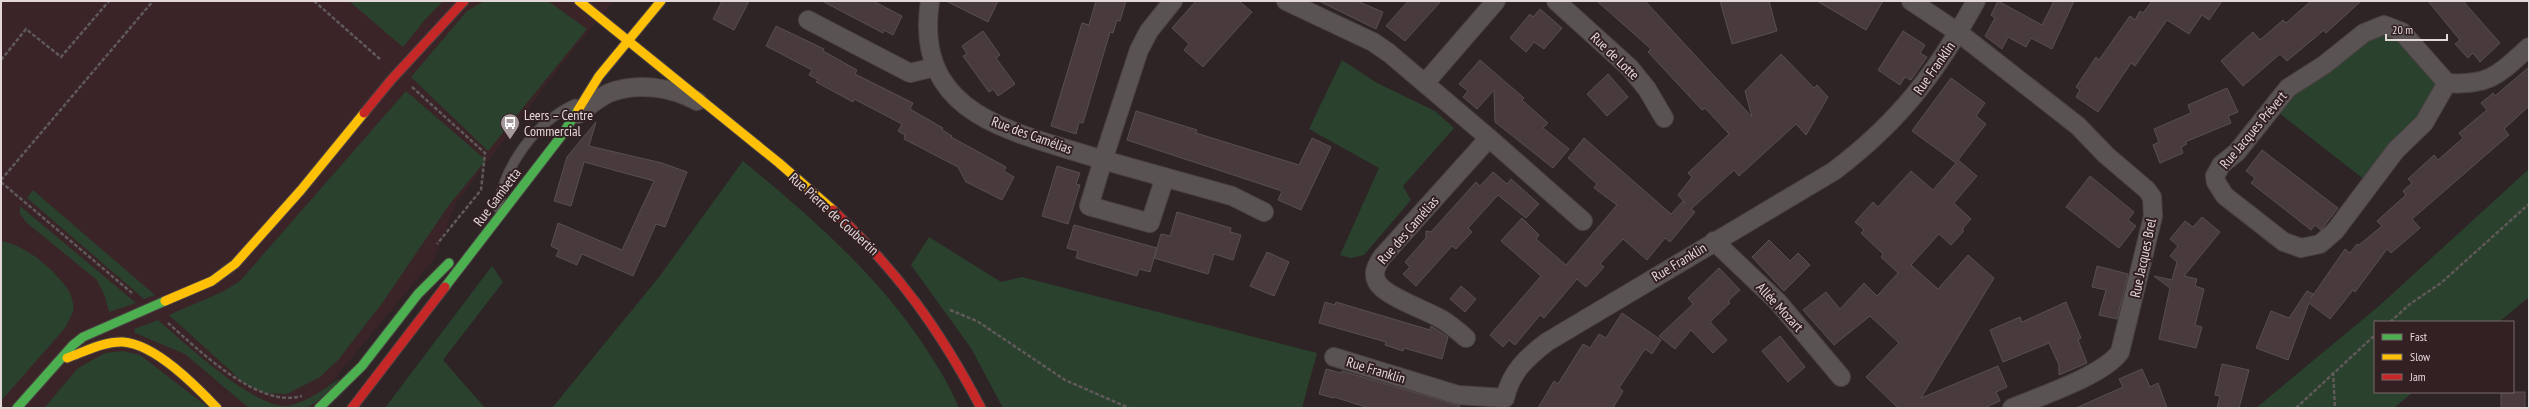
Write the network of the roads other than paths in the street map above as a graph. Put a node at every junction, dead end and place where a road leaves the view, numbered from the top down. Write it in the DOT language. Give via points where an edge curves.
graph roads {
  1 [pos="464,1"];
  2 [pos="579,1"];
  3 [pos="661,1"];
  4 [pos="930,1"];
  5 [pos="1173,1"];
  6 [pos="1286,1"];
  7 [pos="1496,1"];
  8 [pos="1556,1"];
  9 [pos="1911,1"];
  10 [pos="1976,1"];
  11 [pos="808,20"];
  12 [pos="1958,34"];
  13 [pos="627,41"];
  14 [pos="2529,47"];
  15 [pos="935,67"];
  16 [pos="1425,83"];
  17 [pos="2447,83"];
  18 [pos="609,93"];
  19 [pos="586,99"];
  20 [pos="577,115"];
  21 [pos="722,116"];
  22 [pos="1664,118"];
  23 [pos="1489,138"];
  24 [pos="1103,160"];
  25 [pos="1164,177"];
  26 [pos="1264,212"];
  27 [pos="497,221"];
  28 [pos="1583,221"];
  29 [pos="1714,242"];
  30 [pos="1466,338"];
  31 [pos="142,345"];
  32 [pos="1334,357"];
  33 [pos="58,361"];
  34 [pos="1841,377"];
  35 [pos="216,393"];
  36 [pos="1507,403"];
  37 [pos="17,408"];
  38 [pos="217,408"];
  39 [pos="320,408"];
  40 [pos="352,408"];
  41 [pos="980,408"];
  42 [pos="2012,408"];
  1 -- 33 [label="street" via="397,74 301,190 229,271 212,281 83,337"];
  2 -- 13 [label="street, Rue Pierre de Coubertin"];
  3 -- 13 [label="street, Rue Gambetta"];
  4 -- 15 [label="street, Rue des Camélias" via="929,44"];
  5 -- 24 [label="street" via="1149,30 1139,50"];
  6 -- 16 [label="street" via="1373,42"];
  7 -- 16 [label="street"];
  8 -- 22 [label="street, Rue de Lotte" via="1630,68 1647,89"];
  9 -- 12 [label="street"];
  10 -- 12 [label="street, Rue Franklin"];
  11 -- 15 [label="street" via="910,73"];
  12 -- 29 [label="street, Rue Franklin" via="1921,90 1861,150 1834,171"];
  12 -- 42 [label="street, Rue Jacques Brel" via="2078,126 2106,155 2147,190 2154,206 2120,352 2115,360 2100,370"];
  13 -- 19 [label="street, Rue Gambetta"];
  13 -- 21 [label="street, Rue Pierre de Coubertin"];
  14 -- 17 [label="street" via="2491,78 2473,84"];
  15 -- 24 [label="street, Rue des Camélias" via="952,95 968,109 990,122"];
  16 -- 23 [label="street"];
  17 -- 17 [label="street, Rue Jacques Prévert" via="2402,32 2384,25 2364,32 2324,65 2288,88 2237,152 2221,165 2215,176 2216,182 2226,196 2284,242 2301,248 2320,244 2335,231 2396,150 2424,123"];
  18 -- 19 [label="lane"];
  18 -- 20 [label="street, Rue Pierre de Coubertin"];
  18 -- 21 [label="street, Rue Pierre de Coubertin" via="627,88 657,88 694,100"];
  19 -- 20 [label="street, Rue Gambetta"];
  19 -- 27 [label="lane" via="546,121 514,162 503,188"];
  20 -- 27 [label="street, Rue Gambetta"];
  21 -- 41 [label="street, Rue Pierre de Coubertin" via="856,230 900,277 959,366"];
  23 -- 28 [label="street"];
  23 -- 30 [label="street, Rue des Camélias" via="1382,257 1374,276 1387,292 1441,319"];
  24 -- 25 [label="street, Rue des Camélias"];
  24 -- 25 [label="street" via="1089,206 1135,219 1150,223"];
  25 -- 26 [label="street, Rue des Camélias" via="1232,196"];
  27 -- 39 [label="street" via="418,294 362,366"];
  27 -- 40 [label="street, Rue Gambetta"];
  29 -- 34 [label="street, Allée Mozart" via="1778,302"];
  29 -- 36 [label="street, Rue Franklin" via="1547,342 1528,356 1509,382"];
  31 -- 33 [label="street" via="132,342 113,343"];
  31 -- 35 [label="street" via="182,365"];
  31 -- 38 [label="street"];
  32 -- 36 [label="street, Rue Franklin" via="1458,395"];
  33 -- 37 [label="street"];
}
